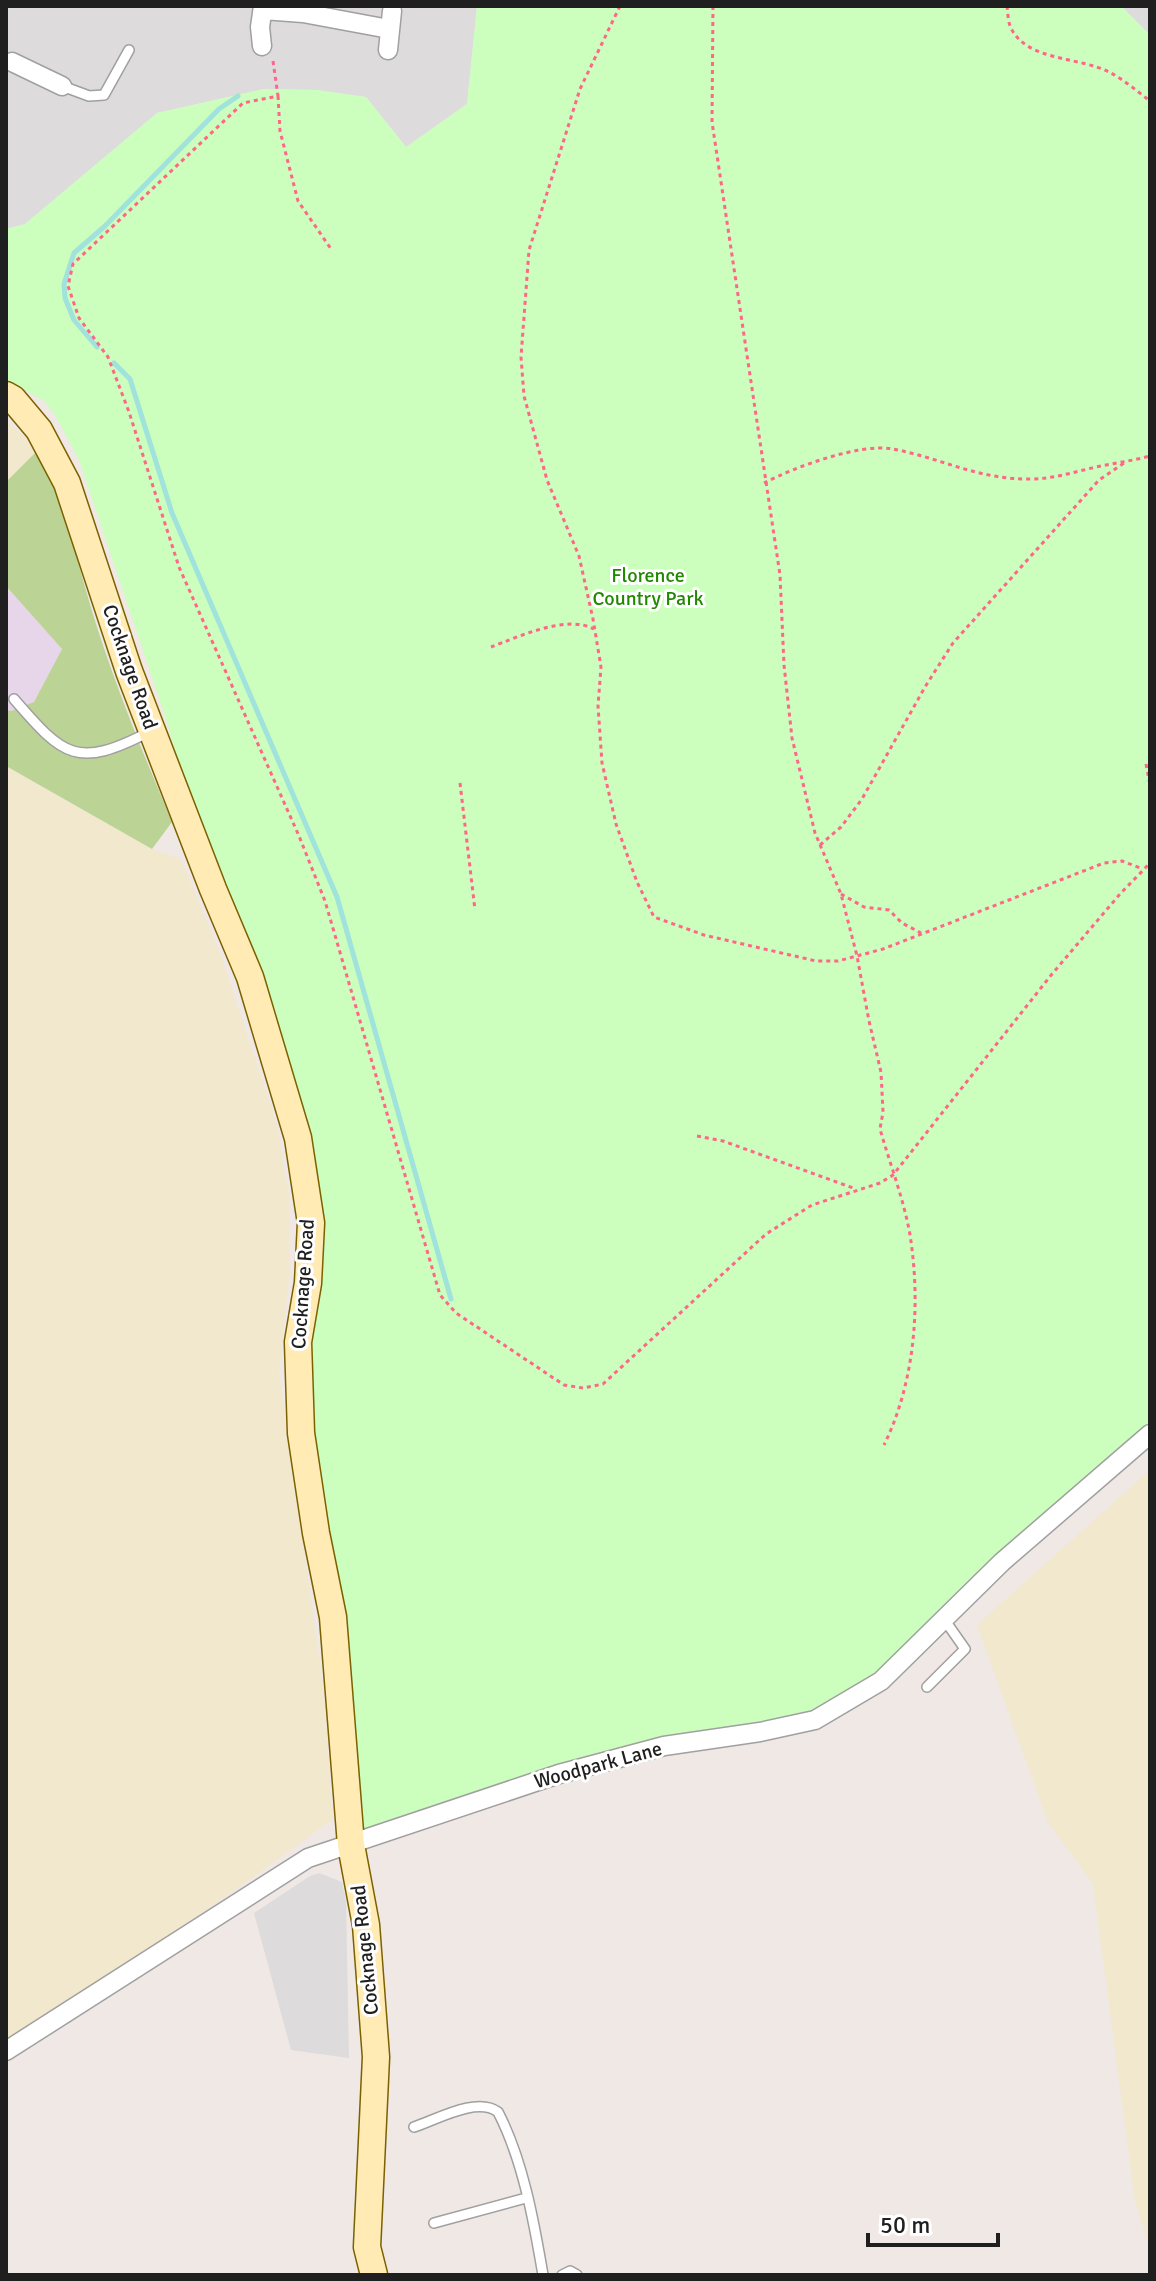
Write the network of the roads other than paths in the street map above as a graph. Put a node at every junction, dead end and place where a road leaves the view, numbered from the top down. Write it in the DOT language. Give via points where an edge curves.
graph roads {
  1 [pos="263,8"];
  2 [pos="262,46"];
  3 [pos="129,50"];
  4 [pos="388,50"];
  5 [pos="8,64"];
  6 [pos="62,86"];
  7 [pos="6,395"];
  8 [pos="14,699"];
  9 [pos="152,730"];
  10 [pos="1150,1434"];
  11 [pos="944,1619"];
  12 [pos="927,1687"];
  13 [pos="351,1845"];
  14 [pos="6,2051"];
  15 [pos="414,2127"];
  16 [pos="526,2198"];
  17 [pos="434,2223"];
  18 [pos="374,2275"];
  19 [pos="543,2275"];
  20 [pos="562,2275"];
  21 [pos="577,2275"];
  1 -- 2 [label="street"];
  1 -- 4 [label="street" via="390,20"];
  3 -- 6 [label="lane" via="104,95 89,96"];
  5 -- 6 [label="street"];
  7 -- 9 [label="street, Cocknage Road" via="39,430 67,483"];
  8 -- 9 [label="lane" via="38,727 74,753 101,754"];
  9 -- 13 [label="street, Cocknage Road" via="250,977 298,1138 311,1223 298,1342 301,1433 333,1617"];
  10 -- 11 [label="street, Woodpark Lane"];
  11 -- 12 [label="lane" via="965,1649"];
  11 -- 13 [label="street, Woodpark Lane" via="881,1681 815,1720 664,1746 559,1774"];
  13 -- 14 [label="street, Woodpark Lane" via="308,1858"];
  13 -- 18 [label="street, Cocknage Road" via="366,1925 376,2057 367,2247"];
  15 -- 16 [label="lane" via="470,2108 493,2108 510,2137"];
  16 -- 17 [label="lane"];
  16 -- 19 [label="lane"];
  20 -- 21 [label="lane"];
}
